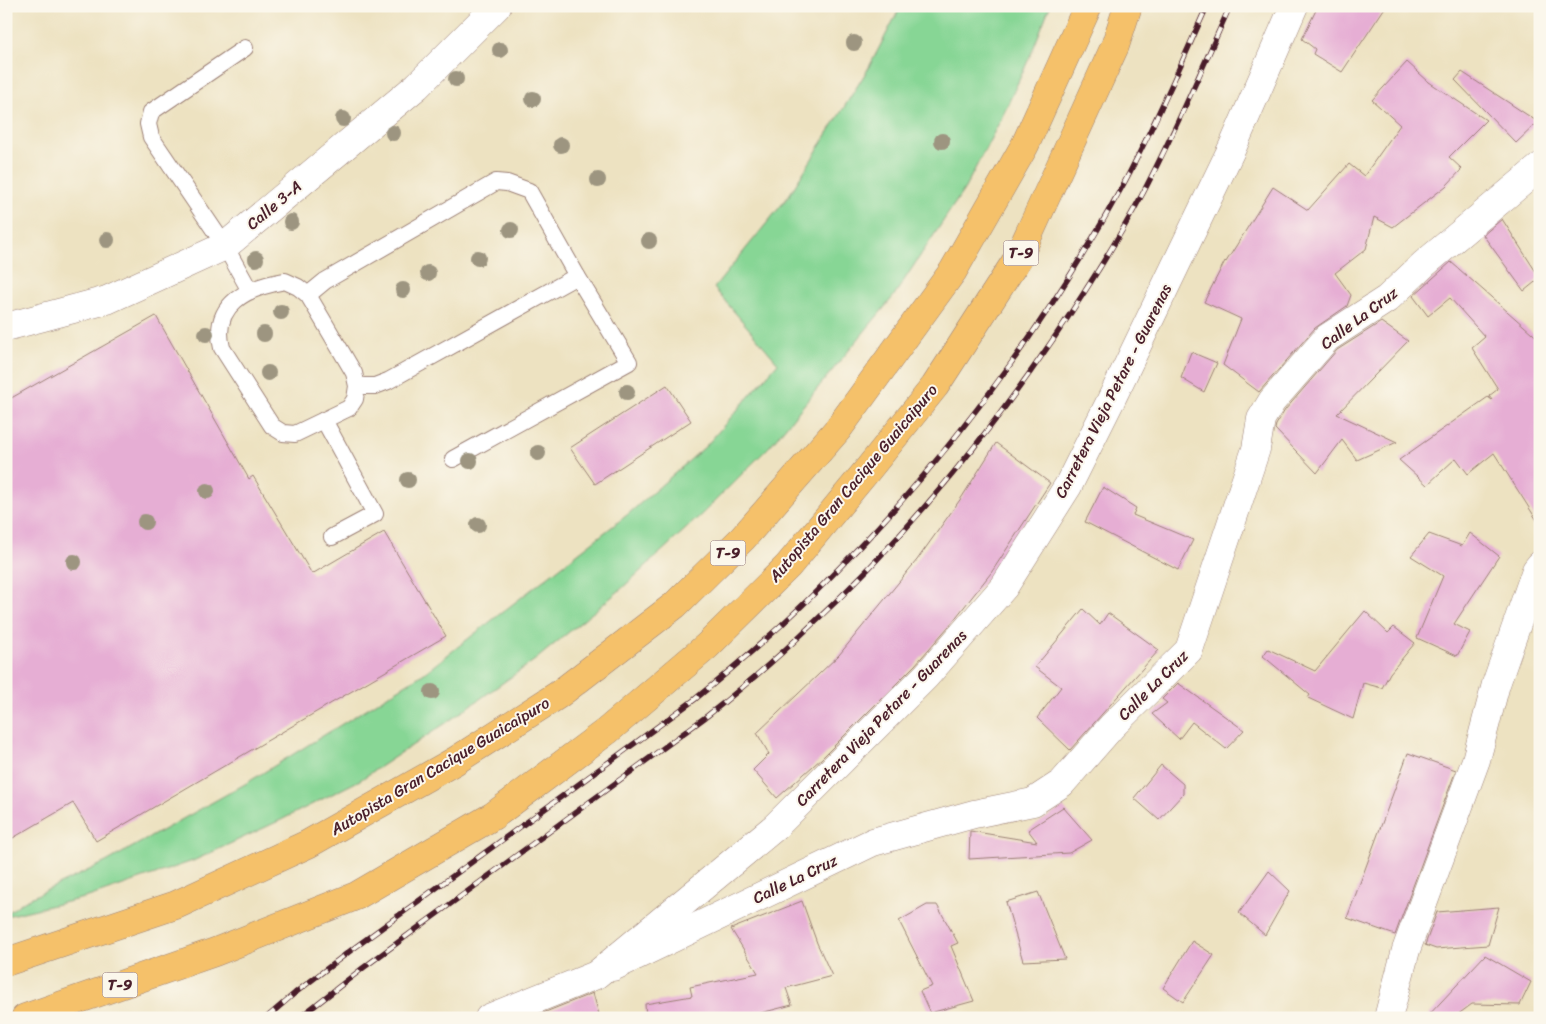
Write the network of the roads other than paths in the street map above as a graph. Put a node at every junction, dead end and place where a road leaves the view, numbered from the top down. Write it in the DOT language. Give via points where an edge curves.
graph roads {
  1 [pos="497,6"];
  2 [pos="1088,6"];
  3 [pos="1128,6"];
  4 [pos="1294,6"];
  5 [pos="245,48"];
  6 [pos="1540,167"];
  7 [pos="225,246"];
  8 [pos="577,276"];
  9 [pos="250,291"];
  10 [pos="308,295"];
  11 [pos="6,327"];
  12 [pos="357,386"];
  13 [pos="324,420"];
  14 [pos="453,459"];
  15 [pos="332,537"];
  16 [pos="1540,565"];
  17 [pos="6,962"];
  18 [pos="596,975"];
  19 [pos="25,1018"];
  20 [pos="489,1018"];
  21 [pos="1388,1018"];
  1 -- 7 [label="street, Calle 3-A" via="417,86"];
  2 -- 17 [label="highway, Autopista Gran Cacique Guaicaipuro / T-9" via="1025,145 952,271 838,430 743,538 675,605 558,695 455,761 308,844 176,904"];
  3 -- 19 [label="highway, Autopista Gran Cacique Guaicaipuro / T-9" via="1115,46 1018,258 935,386 788,566 707,646 607,731 493,816 356,896 215,952"];
  4 -- 18 [label="street, Carretera Vieja Petare - Guarenas" via="1233,146 1110,402 1068,486 1004,587 926,676 775,827"];
  5 -- 7 [label="lane" via="152,112 148,124 152,137"];
  6 -- 18 [label="street, Calle La Cruz" via="1387,299 1327,338 1272,401 1261,419 1256,449 1190,650 1112,726 1062,784 1033,802 974,814 873,842"];
  7 -- 9 [label="lane"];
  7 -- 11 [label="street, Calle 3-A" via="107,300"];
  8 -- 10 [label="lane" via="529,191 496,182 325,281"];
  8 -- 12 [label="lane" via="388,381 375,386"];
  8 -- 14 [label="lane" via="629,362"];
  9 -- 10 [label="lane" via="263,284 285,281"];
  9 -- 13 [label="lane" via="236,298 223,315 218,334 222,348 272,426 283,433 295,434"];
  10 -- 12 [label="lane" via="354,374"];
  12 -- 13 [label="lane" via="355,399 349,408"];
  13 -- 15 [label="lane" via="375,514"];
  16 -- 21 [label="street" via="1496,684 1476,760 1406,950"];
  18 -- 20 [label="street, Carretera Vieja Petare - Guarenas"];
}
